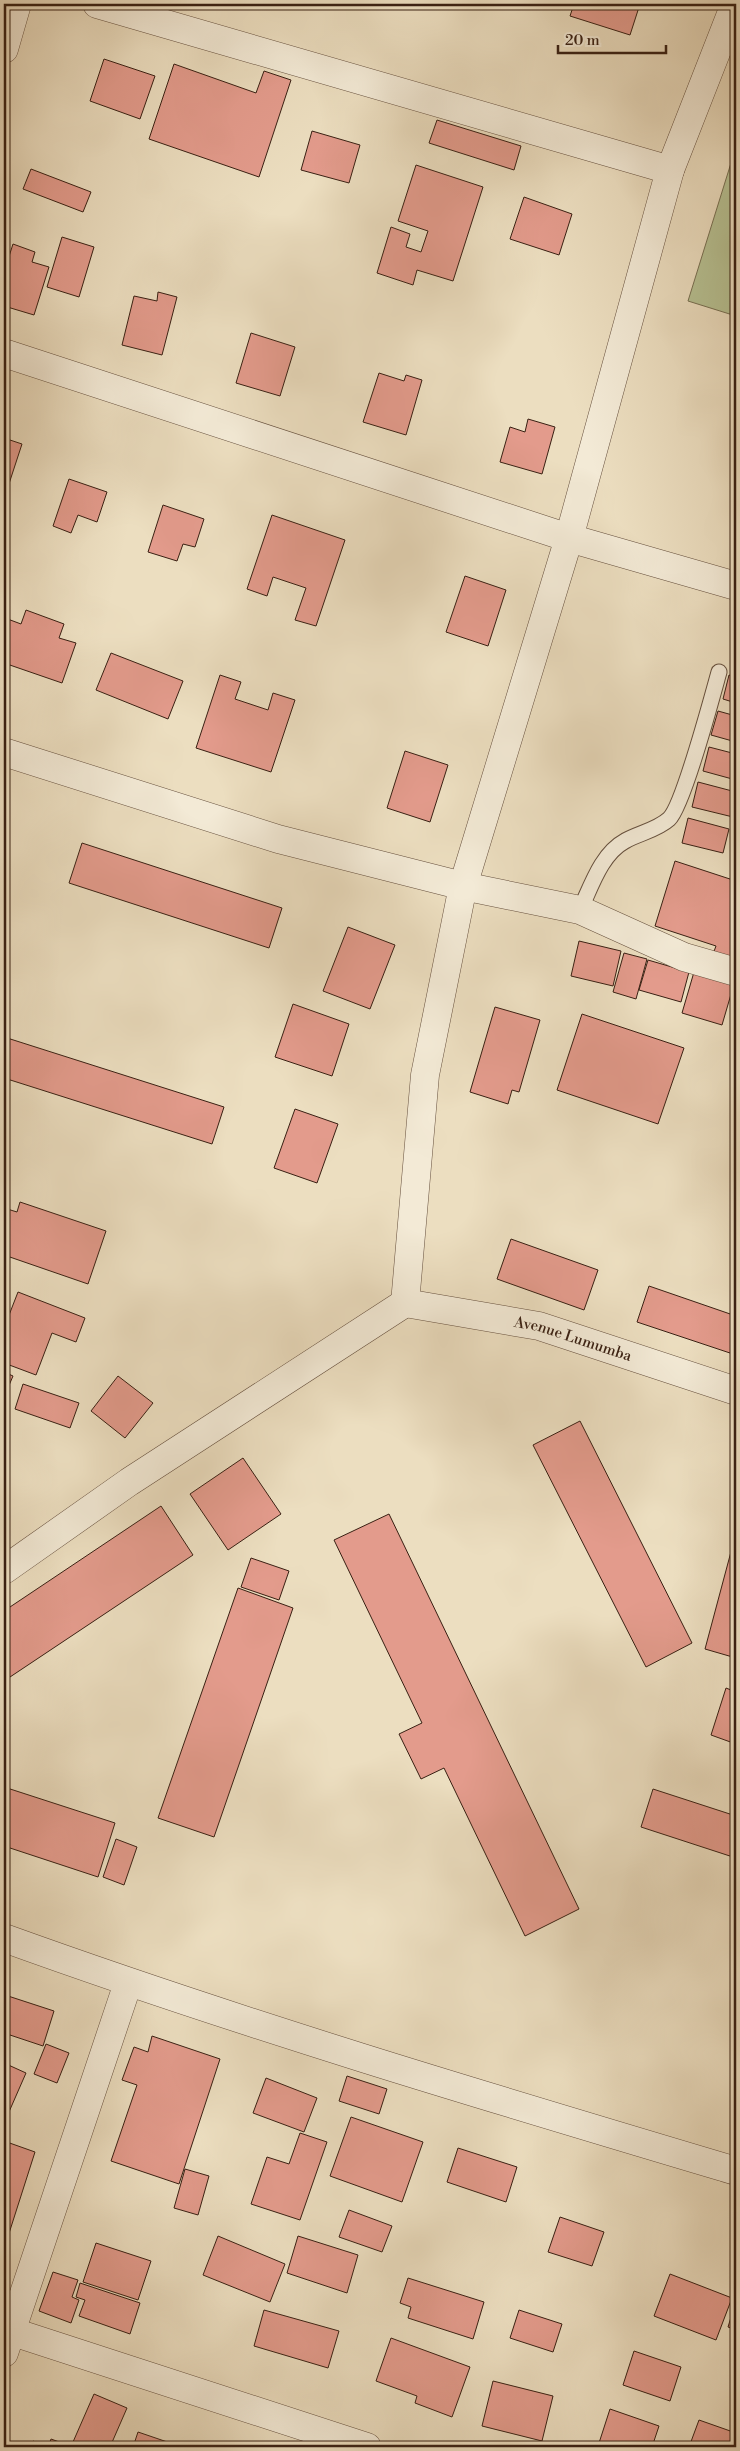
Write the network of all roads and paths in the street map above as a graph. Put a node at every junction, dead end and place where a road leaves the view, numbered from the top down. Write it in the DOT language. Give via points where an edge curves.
graph roads {
  1 [pos="17,4"];
  2 [pos="97,4"];
  3 [pos="735,4"];
  4 [pos="4,49"];
  5 [pos="670,170"];
  6 [pos="4,353"];
  7 [pos="569,538"];
  8 [pos="736,586"];
  9 [pos="719,672"];
  10 [pos="4,752"];
  11 [pos="463,886"];
  12 [pos="580,910"];
  13 [pos="736,972"];
  14 [pos="405,1303"];
  15 [pos="736,1391"];
  16 [pos="4,1570"];
  17 [pos="4,1938"];
  18 [pos="128,1983"];
  19 [pos="736,2171"];
  20 [pos="6,2338"];
  21 [pos="367,2447"];
  1 -- 4 [label="street"];
  2 -- 5 [label="street"];
  3 -- 5 [label="street"];
  5 -- 7 [label="street"];
  6 -- 7 [label="street"];
  7 -- 8 [label="street"];
  7 -- 11 [label="street"];
  9 -- 12 [label="lane" via="683,791 670,818 649,832 624,842 604,861"];
  10 -- 11 [label="street" via="278,839"];
  11 -- 12 [label="street"];
  11 -- 14 [label="street" via="425,1075"];
  12 -- 13 [label="street" via="684,956"];
  14 -- 15 [label="street, Avenue Lumumba" via="539,1326"];
  14 -- 16 [label="street" via="129,1482"];
  17 -- 18 [label="street"];
  18 -- 19 [label="street" via="507,2103"];
  18 -- 20 [label="street"];
  20 -- 21 [label="street"];
}
